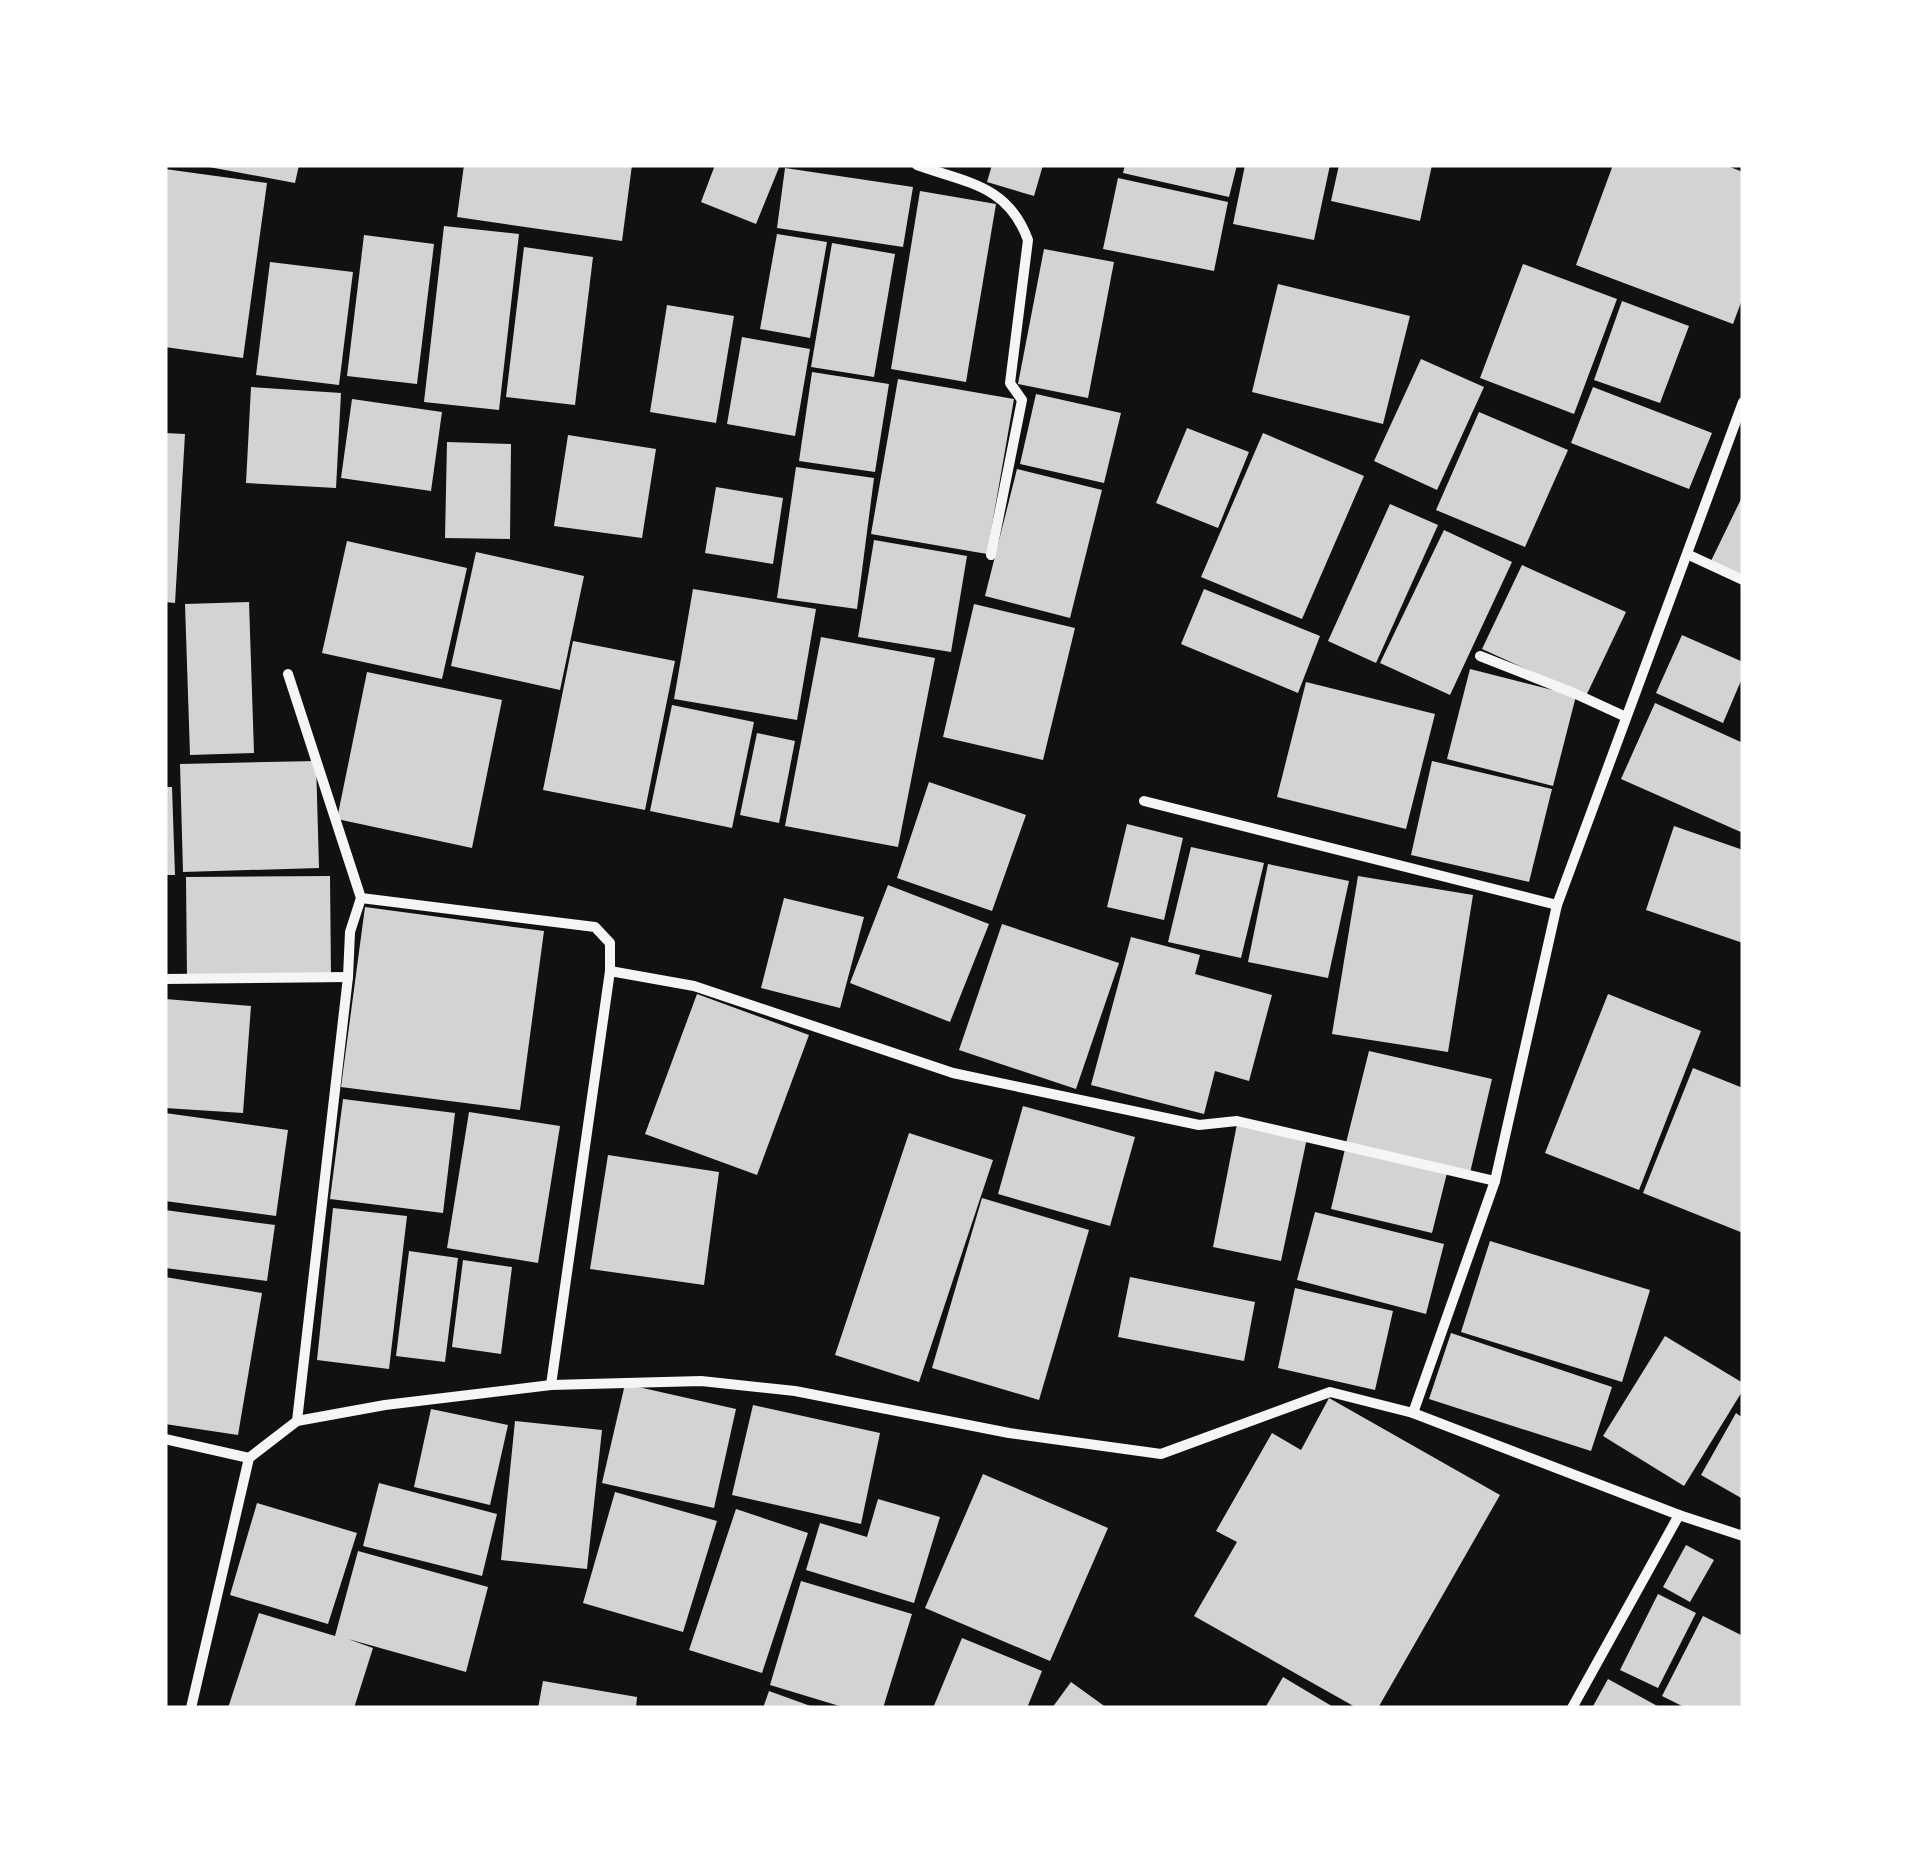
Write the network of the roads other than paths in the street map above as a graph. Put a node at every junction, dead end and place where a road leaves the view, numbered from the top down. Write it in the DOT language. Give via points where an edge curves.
graph roads {
  1 [pos="917,165"];
  2 [pos="1743,402"];
  3 [pos="1688,555"];
  4 [pos="991,556"];
  5 [pos="1743,580"];
  6 [pos="1480,656"];
  7 [pos="288,674"];
  8 [pos="1626,717"];
  9 [pos="1144,801"];
  10 [pos="362,898"];
  11 [pos="1557,905"];
  12 [pos="610,971"];
  13 [pos="348,977"];
  14 [pos="165,980"];
  15 [pos="1494,1181"];
  16 [pos="551,1385"];
  17 [pos="1413,1413"];
  18 [pos="298,1421"];
  19 [pos="165,1439"];
  20 [pos="249,1458"];
  21 [pos="1679,1515"];
  22 [pos="1743,1536"];
  23 [pos="192,1708"];
  24 [pos="1572,1708"];
  1 -- 4 [label="street" via="994,193 1011,207 1028,240 1010,383 1022,400"];
  2 -- 3 [label="street"];
  3 -- 5 [label="street"];
  3 -- 8 [label="street"];
  6 -- 8 [label="street"];
  7 -- 10 [label="street"];
  8 -- 11 [label="street"];
  9 -- 11 [label="street"];
  10 -- 12 [label="street" via="596,927 610,944"];
  10 -- 13 [label="street" via="350,932"];
  11 -- 15 [label="street"];
  12 -- 15 [label="street" via="694,986 952,1072 1199,1125 1238,1121"];
  12 -- 16 [label="street"];
  13 -- 14 [label="street"];
  13 -- 18 [label="street"];
  15 -- 17 [label="street"];
  16 -- 17 [label="street" via="701,1381 795,1391 1009,1433 1161,1454 1330,1392"];
  16 -- 18 [label="street"];
  17 -- 21 [label="street"];
  18 -- 20 [label="street"];
  19 -- 20 [label="street"];
  20 -- 23 [label="street"];
  21 -- 22 [label="street"];
  21 -- 24 [label="street"];
}
